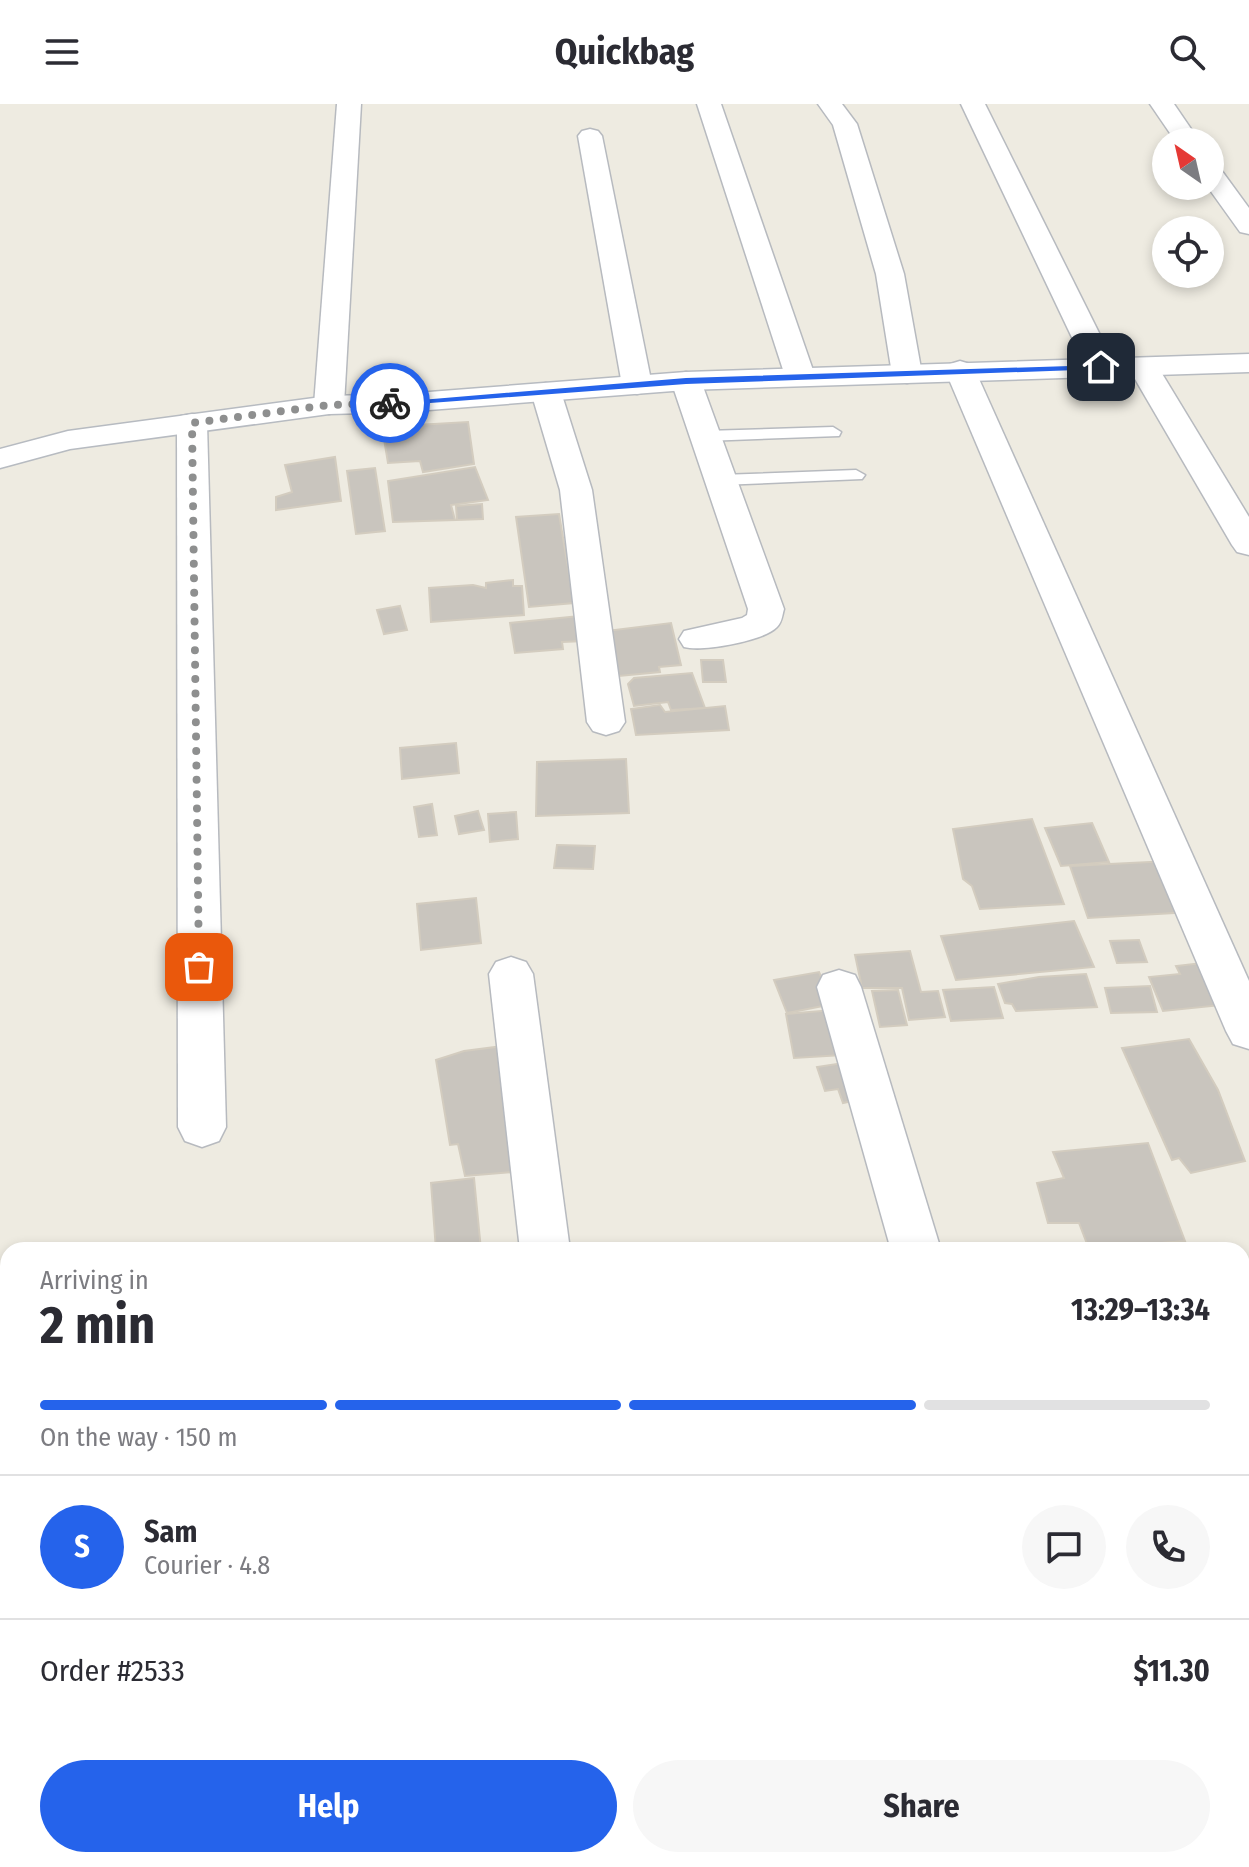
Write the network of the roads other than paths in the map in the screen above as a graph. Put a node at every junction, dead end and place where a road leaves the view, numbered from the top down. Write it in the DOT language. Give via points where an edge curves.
graph roads {
  1 [pos="349,104"];
  2 [pos="709,104"];
  3 [pos="830,104"];
  4 [pos="973,104"];
  5 [pos="1162,104"];
  6 [pos="1178,128"];
  7 [pos="590,136"];
  8 [pos="1224,191"];
  9 [pos="1249,226"];
  10 [pos="1249,363"];
  11 [pos="1101,367"];
  12 [pos="1143,367"];
  13 [pos="960,370"];
  14 [pos="907,374"];
  15 [pos="800,376"];
  16 [pos="686,381"];
  17 [pos="637,385"];
  18 [pos="546,392"];
  19 [pos="329,405"];
  20 [pos="192,423"];
  21 [pos="833,432"];
  22 [pos="705,436"];
  23 [pos="0,459"];
  24 [pos="856,475"];
  25 [pos="720,480"];
  26 [pos="1249,545"];
  27 [pos="697,639"];
  28 [pos="606,722"];
  29 [pos="511,974"];
  30 [pos="839,987"];
  31 [pos="1249,1031"];
  32 [pos="202,1127"];
  33 [pos="544,1242"];
  34 [pos="914,1242"];
  1 -- 19 [label="street"];
  2 -- 15 [label="street"];
  3 -- 14 [label="street" via="845,124 890,274"];
  4 -- 11 [label="street"];
  5 -- 6 [label="street"];
  7 -- 17 [label="street"];
  8 -- 9 [label="street"];
  10 -- 12 [label="street"];
  11 -- 12 [label="street"];
  11 -- 13 [label="street"];
  12 -- 26 [label="street"];
  13 -- 14 [label="street"];
  13 -- 31 [label="street"];
  14 -- 15 [label="street"];
  15 -- 16 [label="street"];
  16 -- 17 [label="street"];
  16 -- 22 [label="street"];
  17 -- 18 [label="street"];
  18 -- 19 [label="street"];
  18 -- 28 [label="street" via="576,490"];
  19 -- 20 [label="street"];
  20 -- 23 [label="street" via="68,440"];
  20 -- 32 [label="street"];
  21 -- 22 [label="lane"];
  22 -- 25 [label="street"];
  24 -- 25 [label="lane"];
  25 -- 27 [label="street" via="766,609 764,620 753,627"];
  29 -- 33 [label="street"];
  30 -- 34 [label="street"];
}
